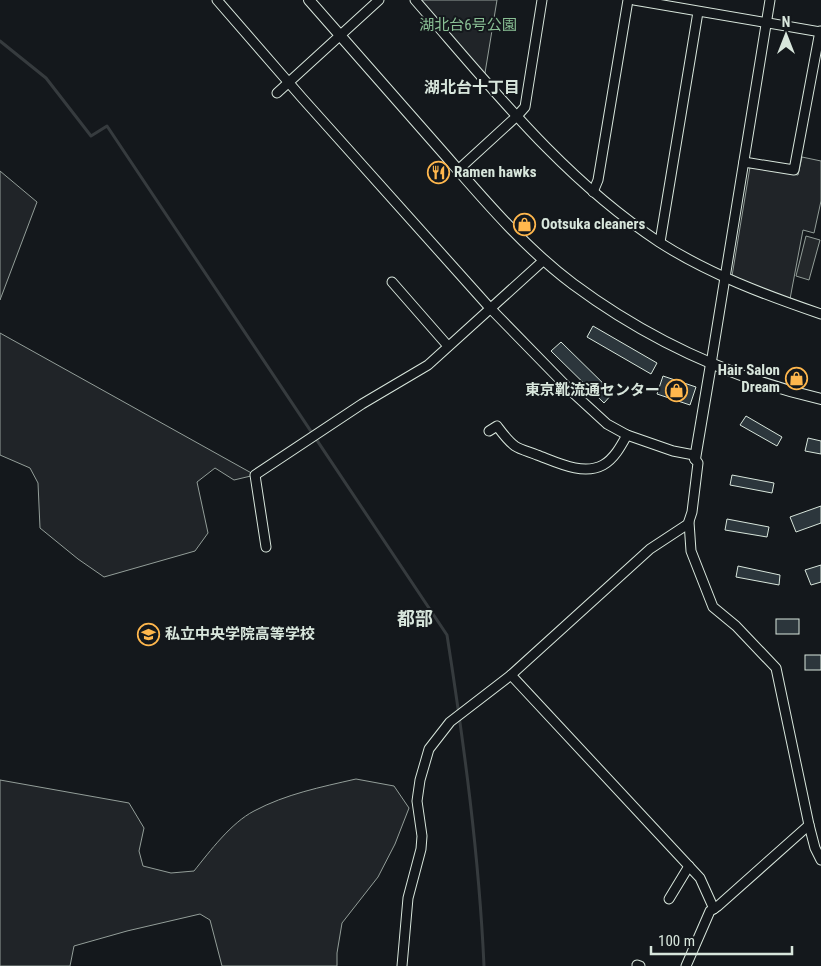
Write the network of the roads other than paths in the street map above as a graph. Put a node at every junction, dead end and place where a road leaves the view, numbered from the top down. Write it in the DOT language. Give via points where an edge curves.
graph roads {
  1 [pos="217,0"];
  2 [pos="309,0"];
  3 [pos="379,0"];
  4 [pos="416,0"];
  5 [pos="542,0"];
  6 [pos="628,0"];
  7 [pos="634,0"];
  8 [pos="770,0"];
  9 [pos="698,12"];
  10 [pos="766,22"];
  11 [pos="820,32"];
  12 [pos="340,35"];
  13 [pos="289,83"];
  14 [pos="276,93"];
  15 [pos="518,116"];
  16 [pos="744,162"];
  17 [pos="458,170"];
  18 [pos="593,192"];
  19 [pos="660,242"];
  20 [pos="544,260"];
  21 [pos="724,278"];
  22 [pos="392,282"];
  23 [pos="490,308"];
  24 [pos="821,314"];
  25 [pos="448,346"];
  26 [pos="711,364"];
  27 [pos="821,400"];
  28 [pos="489,431"];
  29 [pos="626,435"];
  30 [pos="695,457"];
  31 [pos="689,522"];
  32 [pos="266,546"];
  33 [pos="510,675"];
  34 [pos="809,825"];
  35 [pos="821,860"];
  36 [pos="689,866"];
  37 [pos="669,899"];
  38 [pos="714,908"];
  39 [pos="402,966"];
  40 [pos="686,966"];
  1 -- 13 [label="street"];
  2 -- 12 [label="street"];
  3 -- 12 [label="street"];
  4 -- 15 [label="street"];
  5 -- 15 [label="street" via="526,107"];
  6 -- 18 [label="street" via="598,180"];
  7 -- 9 [label="street"];
  8 -- 10 [label="street"];
  9 -- 10 [label="street"];
  9 -- 19 [label="street"];
  10 -- 11 [label="street"];
  10 -- 16 [label="street"];
  11 -- 16 [label="street" via="794,170"];
  12 -- 13 [label="street"];
  12 -- 17 [label="street"];
  13 -- 14 [label="street"];
  13 -- 23 [label="street"];
  15 -- 17 [label="street"];
  15 -- 18 [label="street"];
  16 -- 21 [label="street"];
  17 -- 20 [label="street"];
  18 -- 19 [label="street"];
  19 -- 21 [label="street"];
  20 -- 23 [label="street"];
  20 -- 26 [label="street" via="572,284 628,320"];
  21 -- 24 [label="street"];
  21 -- 26 [label="street"];
  22 -- 25 [label="street"];
  23 -- 25 [label="street"];
  23 -- 29 [label="street" via="571,391 607,424"];
  25 -- 32 [label="street" via="428,365 362,404 255,475"];
  26 -- 27 [label="street"];
  26 -- 30 [label="street"];
  28 -- 29 [label="street" via="497,426 517,447 574,468 602,465 613,456"];
  29 -- 30 [label="street"];
  30 -- 31 [label="street" via="698,463"];
  31 -- 33 [label="street" via="650,550"];
  31 -- 34 [label="street" via="691,551 712,607 736,626 776,668"];
  33 -- 36 [label="street"];
  33 -- 39 [label="street" via="450,722 429,749 420,780 421,849 408,898"];
  34 -- 35 [label="street"];
  34 -- 38 [label="street"];
  36 -- 37 [label="street"];
  36 -- 38 [label="street" via="700,878"];
  38 -- 40 [label="street"];
}
